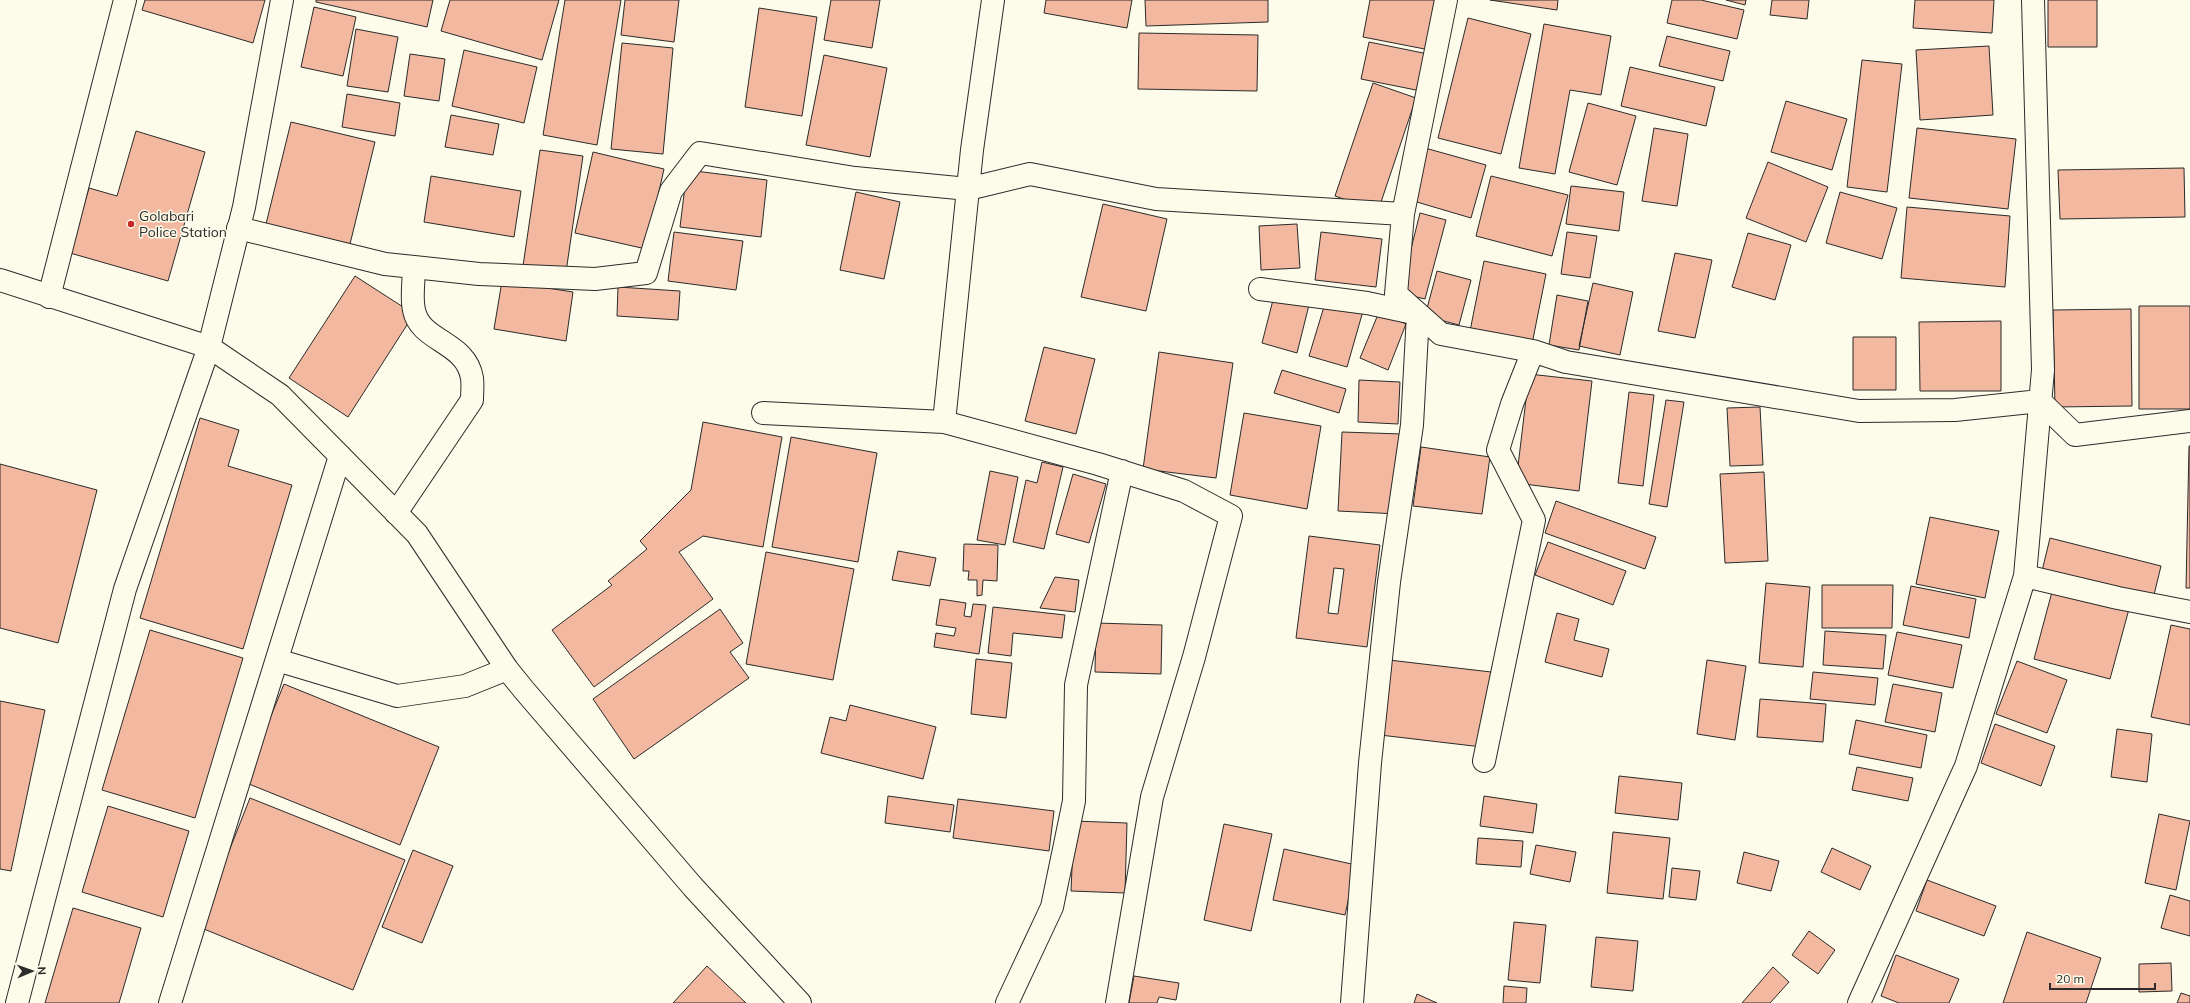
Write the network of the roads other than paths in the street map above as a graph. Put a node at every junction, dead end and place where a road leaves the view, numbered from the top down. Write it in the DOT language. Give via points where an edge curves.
graph roads {
  1 [pos="125,0"];
  2 [pos="282,0"];
  3 [pos="993,0"];
  4 [pos="1446,0"];
  5 [pos="2033,0"];
  6 [pos="968,190"];
  7 [pos="1403,214"];
  8 [pos="238,228"];
  9 [pos="414,267"];
  10 [pos="0,280"];
  11 [pos="1260,289"];
  12 [pos="49,297"];
  13 [pos="1418,314"];
  14 [pos="209,347"];
  15 [pos="1533,351"];
  16 [pos="2040,401"];
  17 [pos="763,412"];
  18 [pos="944,422"];
  19 [pos="2190,422"];
  20 [pos="340,456"];
  21 [pos="1122,471"];
  22 [pos="396,512"];
  23 [pos="2025,576"];
  24 [pos="2190,612"];
  25 [pos="277,660"];
  26 [pos="507,668"];
  27 [pos="1484,761"];
  28 [pos="16,1003"];
  29 [pos="170,1003"];
  30 [pos="800,1003"];
  31 [pos="1006,1003"];
  32 [pos="1117,1003"];
  33 [pos="1352,1003"];
  34 [pos="1859,1003"];
  1 -- 12 [label="street"];
  2 -- 8 [label="street"];
  3 -- 6 [label="street"];
  4 -- 7 [label="street"];
  5 -- 16 [label="street" via="2044,370"];
  6 -- 7 [label="street" via="1030,174 1156,198"];
  6 -- 9 [label="street" via="855,178 700,153 671,191 646,273 595,280 480,274"];
  6 -- 18 [label="street"];
  7 -- 13 [label="street" via="1396,294"];
  8 -- 9 [label="street" via="385,264"];
  8 -- 14 [label="street"];
  9 -- 22 [label="street" via="414,311 425,331 452,347 464,359 472,378 472,400"];
  10 -- 12 [label="street"];
  11 -- 13 [label="street" via="1367,303"];
  12 -- 14 [label="street"];
  13 -- 15 [label="street" via="1441,334"];
  13 -- 33 [label="street" via="1412,425 1389,582 1370,763"];
  14 -- 20 [label="street" via="280,395"];
  14 -- 28 [label="street" via="125,589"];
  15 -- 16 [label="street" via="1566,362 1859,411 1955,410"];
  15 -- 27 [label="street" via="1512,404 1498,450 1534,520"];
  16 -- 19 [label="street" via="2075,434"];
  16 -- 23 [label="street"];
  17 -- 18 [label="street"];
  18 -- 21 [label="street"];
  20 -- 22 [label="street"];
  20 -- 25 [label="street"];
  21 -- 31 [label="street" via="1076,685 1074,801 1052,907"];
  21 -- 32 [label="street" via="1184,491 1231,516 1194,657 1152,797"];
  22 -- 26 [label="street" via="417,534"];
  23 -- 24 [label="street"];
  23 -- 34 [label="street" via="1966,766"];
  25 -- 26 [label="street" via="397,696 465,686"];
  25 -- 29 [label="street"];
  26 -- 30 [label="street" via="693,887"];
}
